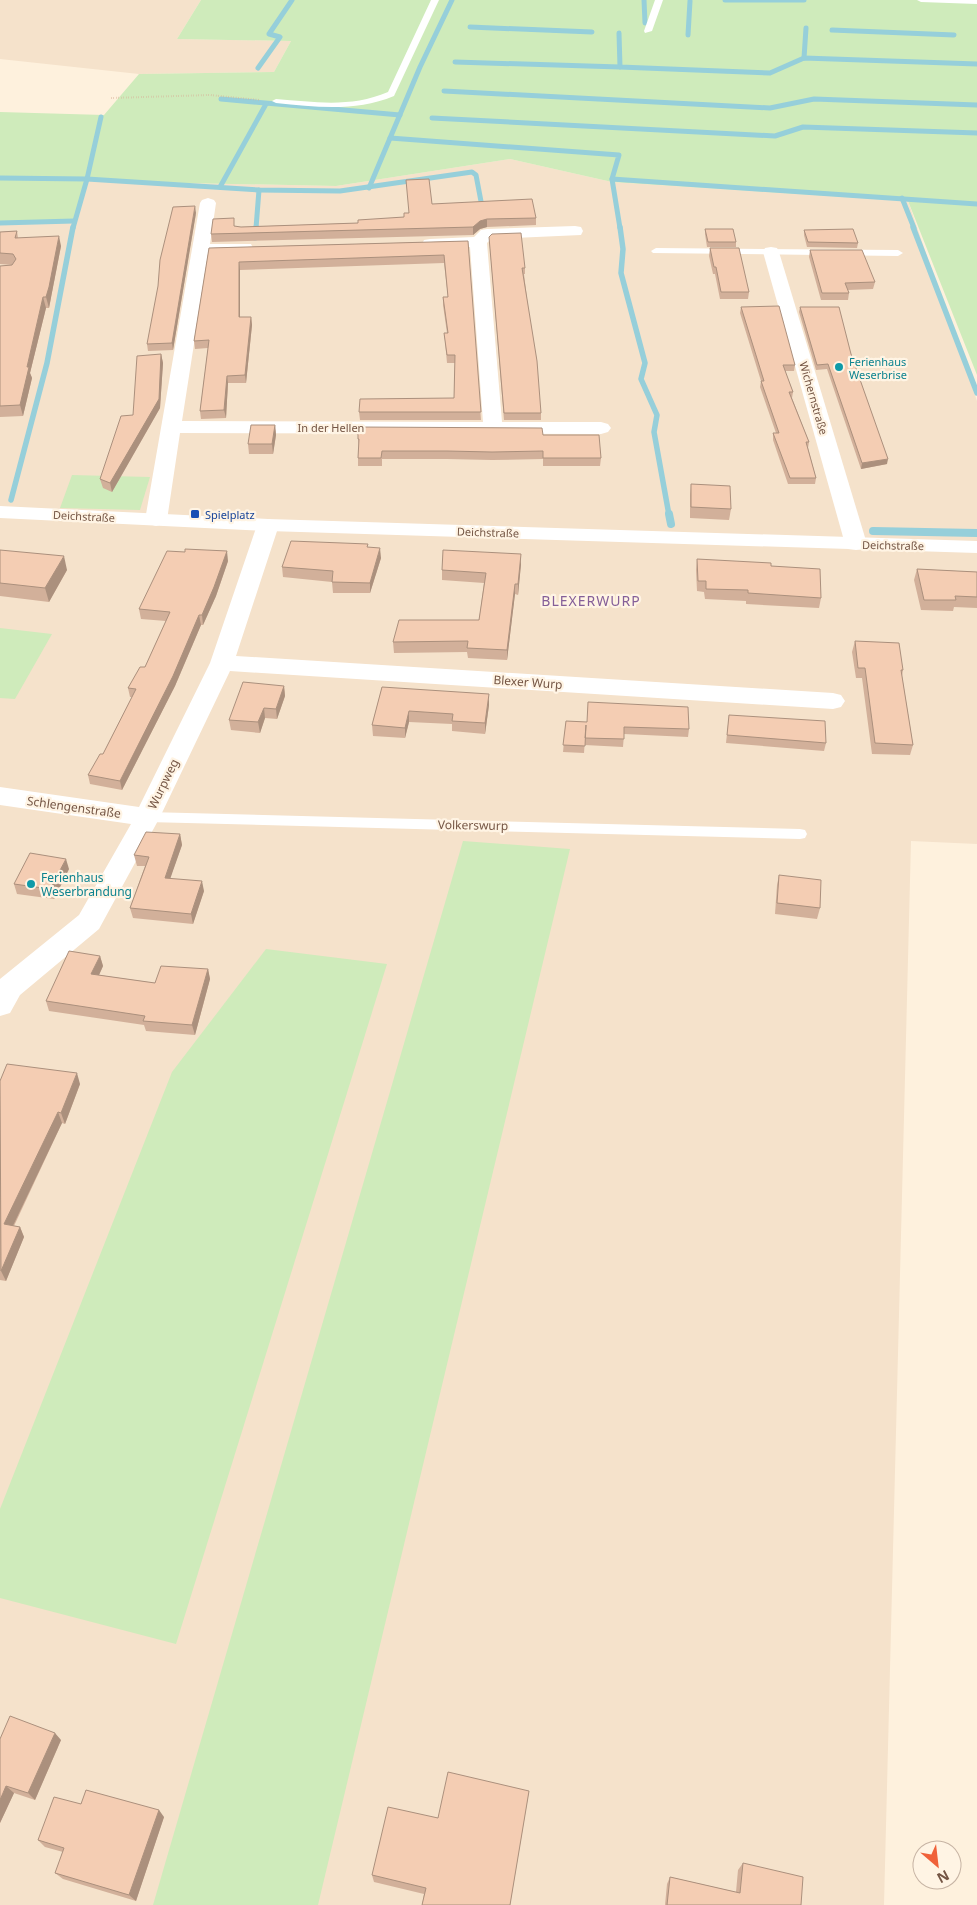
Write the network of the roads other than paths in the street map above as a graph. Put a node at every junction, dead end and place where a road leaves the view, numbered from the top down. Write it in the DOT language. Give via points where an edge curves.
graph roads {
  1 [pos="435,0"];
  2 [pos="659,0"];
  3 [pos="920,0"];
  4 [pos="977,2"];
  5 [pos="648,31"];
  6 [pos="276,101"];
  7 [pos="208,203"];
  8 [pos="575,231"];
  9 [pos="478,242"];
  10 [pos="409,244"];
  11 [pos="261,248"];
  12 [pos="201,249"];
  13 [pos="656,252"];
  14 [pos="771,252"];
  15 [pos="898,253"];
  16 [pos="170,426"];
  17 [pos="492,428"];
  18 [pos="600,428"];
  19 [pos="0,512"];
  20 [pos="156,520"];
  21 [pos="268,525"];
  22 [pos="856,544"];
  23 [pos="977,548"];
  24 [pos="222,663"];
  25 [pos="833,701"];
  26 [pos="0,796"];
  27 [pos="147,817"];
  28 [pos="800,834"];
  29 [pos="0,1005"];
  1 -- 6 [label="lane" via="391,94 366,105 345,107"];
  2 -- 5 [label="lane"];
  3 -- 4 [label="lane"];
  7 -- 12 [label="street"];
  8 -- 9 [label="street" via="487,234"];
  9 -- 10 [label="street"];
  9 -- 17 [label="street"];
  11 -- 12 [label="street"];
  12 -- 16 [label="street"];
  13 -- 14 [label="lane"];
  14 -- 15 [label="lane"];
  14 -- 22 [label="street, Wichernstraße"];
  16 -- 17 [label="street, In der Hellen"];
  16 -- 20 [label="street"];
  17 -- 18 [label="street, In der Hellen"];
  19 -- 20 [label="street, Deichstraße"];
  20 -- 21 [label="street, Deichstraße"];
  21 -- 22 [label="street, Deichstraße"];
  21 -- 24 [label="street, Wurpweg"];
  22 -- 23 [label="street, Deichstraße"];
  24 -- 25 [label="street, Blexer Wurp"];
  24 -- 27 [label="street, Wurpweg"];
  26 -- 27 [label="street, Schlengenstraße"];
  27 -- 28 [label="lane, Volkerswurp"];
  27 -- 29 [label="street, Wurpweg" via="89,922 10,987"];
}
